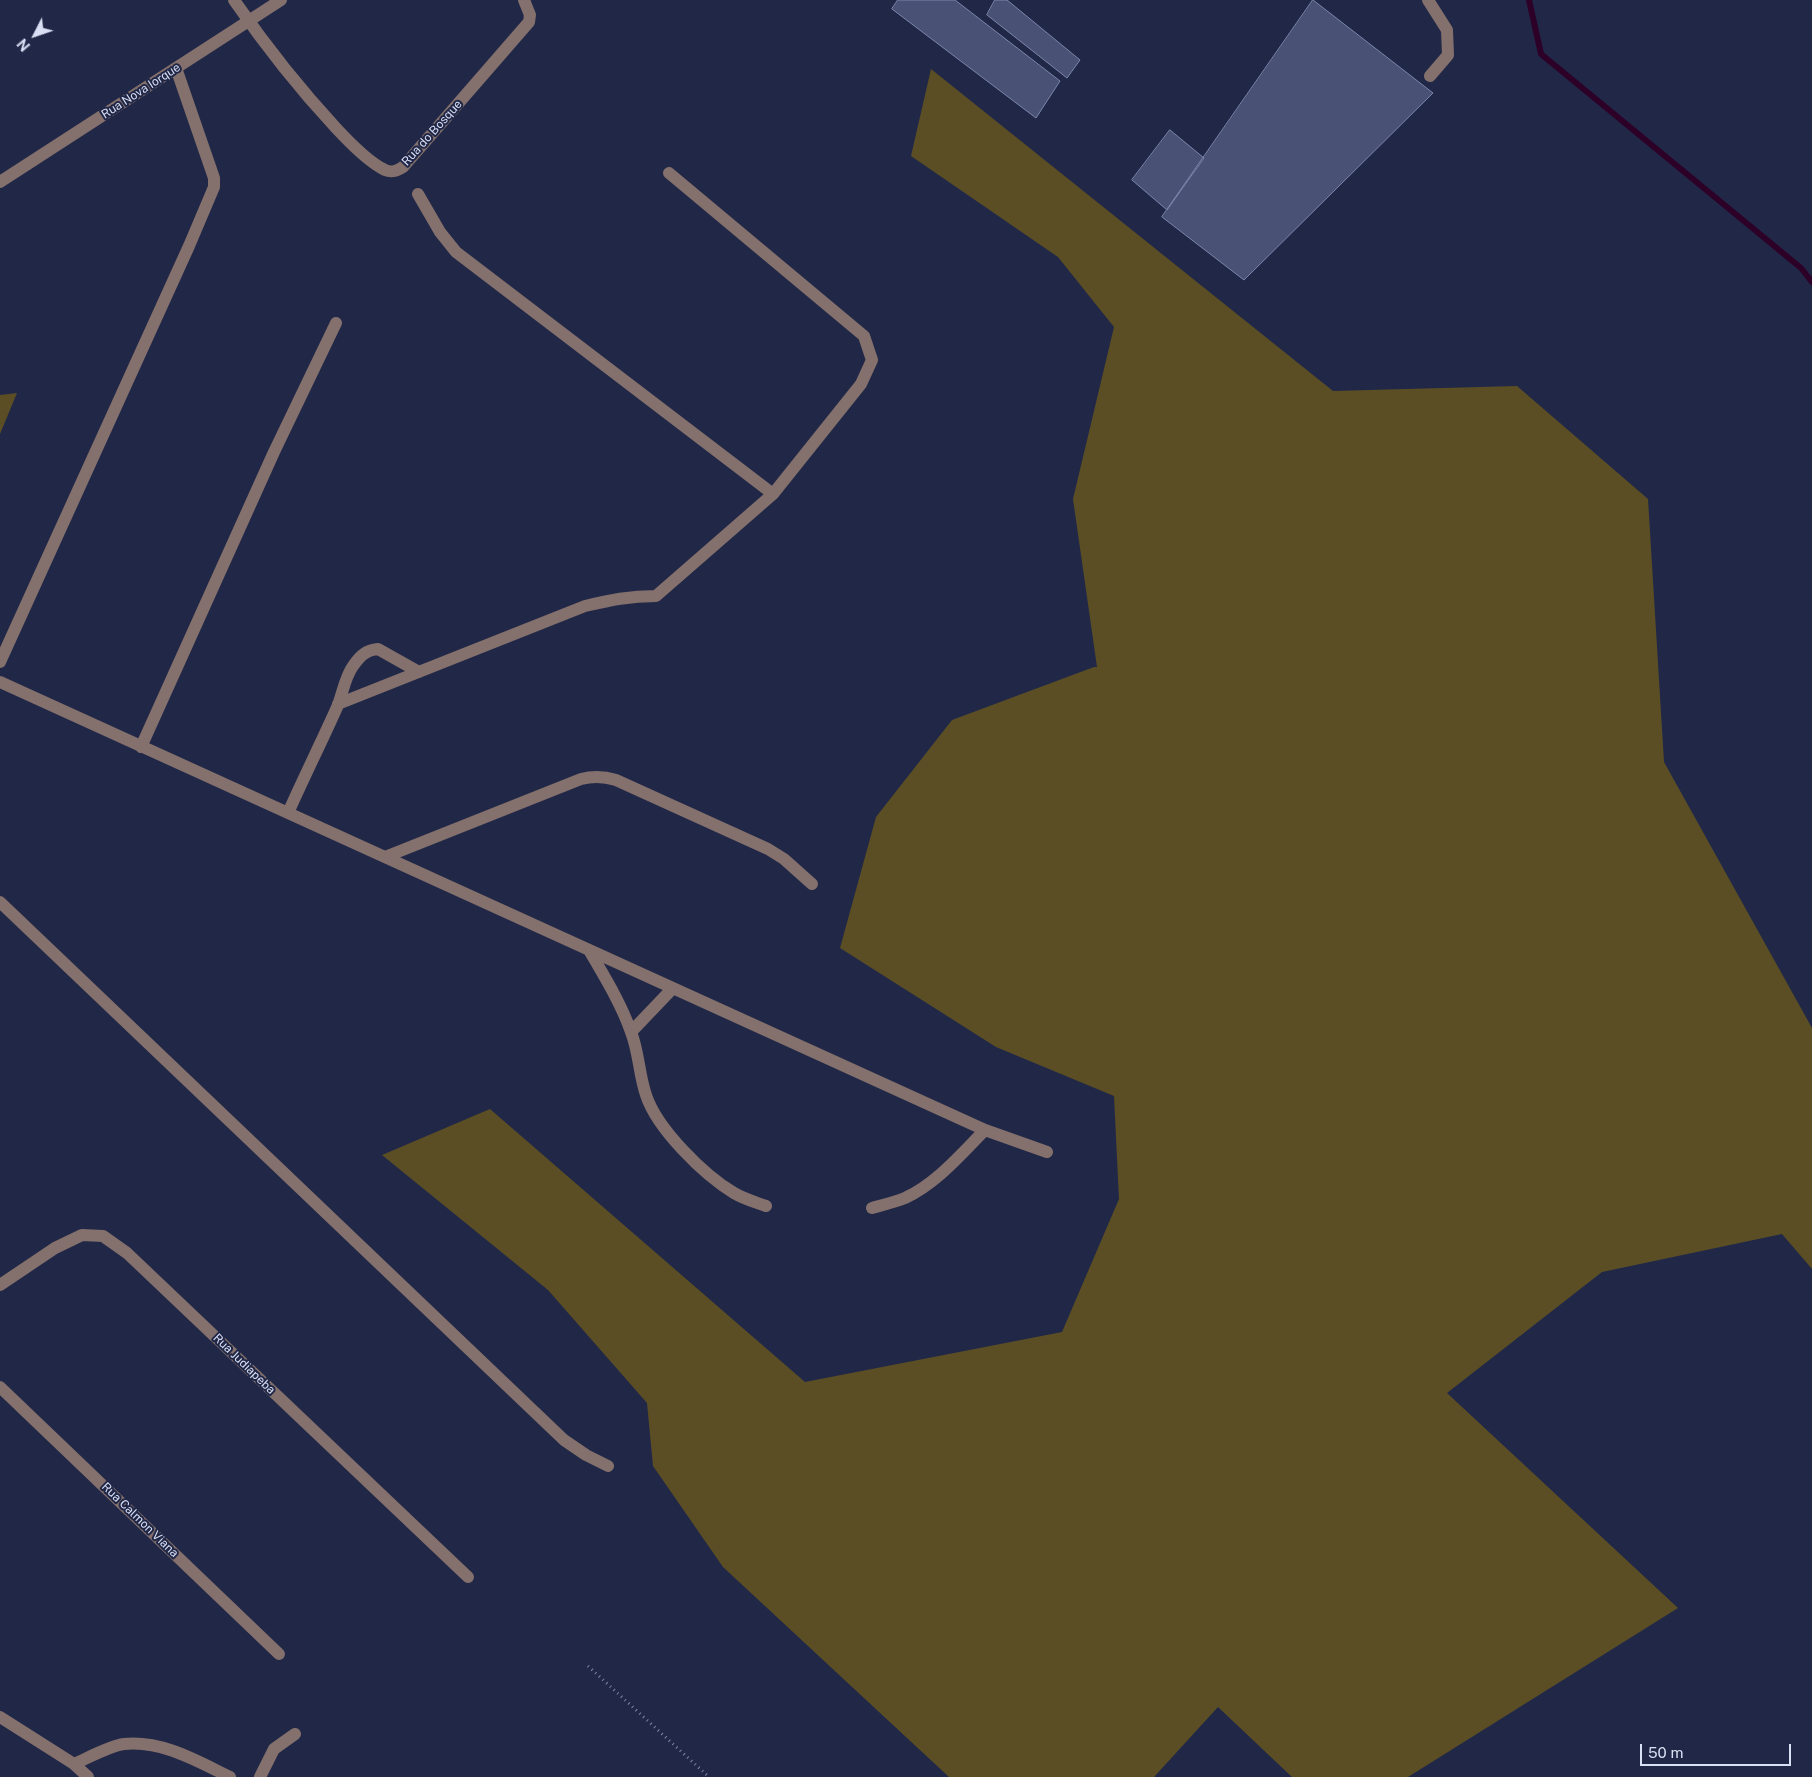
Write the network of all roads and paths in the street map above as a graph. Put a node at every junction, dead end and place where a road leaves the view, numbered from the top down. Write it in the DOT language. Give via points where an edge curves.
graph roads {
  1 [pos="234,0"];
  2 [pos="281,0"];
  3 [pos="524,0"];
  4 [pos="1428,0"];
  5 [pos="248,21"];
  6 [pos="176,68"];
  7 [pos="1430,76"];
  8 [pos="669,172"];
  9 [pos="0,182"];
  10 [pos="418,194"];
  11 [pos="336,323"];
  12 [pos="773,494"];
  13 [pos="0,662"];
  14 [pos="419,672"];
  15 [pos="0,682"];
  16 [pos="338,704"];
  17 [pos="141,747"];
  18 [pos="288,813"];
  19 [pos="385,857"];
  20 [pos="812,884"];
  21 [pos="0,902"];
  22 [pos="589,950"];
  23 [pos="673,988"];
  24 [pos="631,1032"];
  25 [pos="985,1130"];
  26 [pos="1047,1152"];
  27 [pos="766,1206"];
  28 [pos="872,1208"];
  29 [pos="0,1285"];
  30 [pos="0,1387"];
  31 [pos="608,1466"];
  32 [pos="468,1577"];
  33 [pos="279,1654"];
  34 [pos="588,1666"];
  35 [pos="0,1717"];
  36 [pos="295,1734"];
  37 [pos="74,1764"];
  38 [pos="88,1777"];
  39 [pos="230,1777"];
  40 [pos="260,1777"];
  41 [pos="709,1777"];
  1 -- 5 [label="street, Rua do Bosque"];
  2 -- 5 [label="street, Rua Nova Iorque"];
  3 -- 5 [label="street, Rua do Bosque" via="530,15 529,22 403,167 392,172 384,170 348,140 316,106"];
  4 -- 7 [label="street" via="1447,30 1448,55"];
  5 -- 6 [label="street, Rua Nova Iorque"];
  6 -- 9 [label="street, Rua Nova Iorque"];
  6 -- 13 [label="street" via="212,168 214,187"];
  8 -- 12 [label="street" via="864,336 872,360 861,384"];
  10 -- 12 [label="street" via="456,252"];
  11 -- 17 [label="street"];
  12 -- 14 [label="street" via="656,596 625,597 585,606"];
  14 -- 16 [label="street"];
  14 -- 16 [label="street" via="386,653 370,650 352,667"];
  15 -- 17 [label="street"];
  16 -- 18 [label="street"];
  17 -- 18 [label="street"];
  18 -- 19 [label="street"];
  19 -- 20 [label="street" via="592,776 616,780 768,849"];
  19 -- 22 [label="street"];
  21 -- 31 [label="street" via="564,1440"];
  22 -- 23 [label="street"];
  22 -- 24 [label="street"];
  23 -- 24 [label="street"];
  23 -- 25 [label="street"];
  24 -- 27 [label="street" via="645,1093 655,1116 718,1182 735,1194"];
  25 -- 26 [label="street"];
  25 -- 28 [label="street" via="918,1191"];
  29 -- 32 [label="street, Rua Judiapeba" via="55,1248 82,1235 103,1236 127,1253"];
  30 -- 33 [label="street, Rua Calmon Viana"];
  34 -- 41 [label="path"];
  35 -- 37 [label="street"];
  36 -- 40 [label="street" via="274,1750"];
  37 -- 38 [label="street"];
  37 -- 39 [label="street" via="122,1744 143,1744 186,1756"];
}
